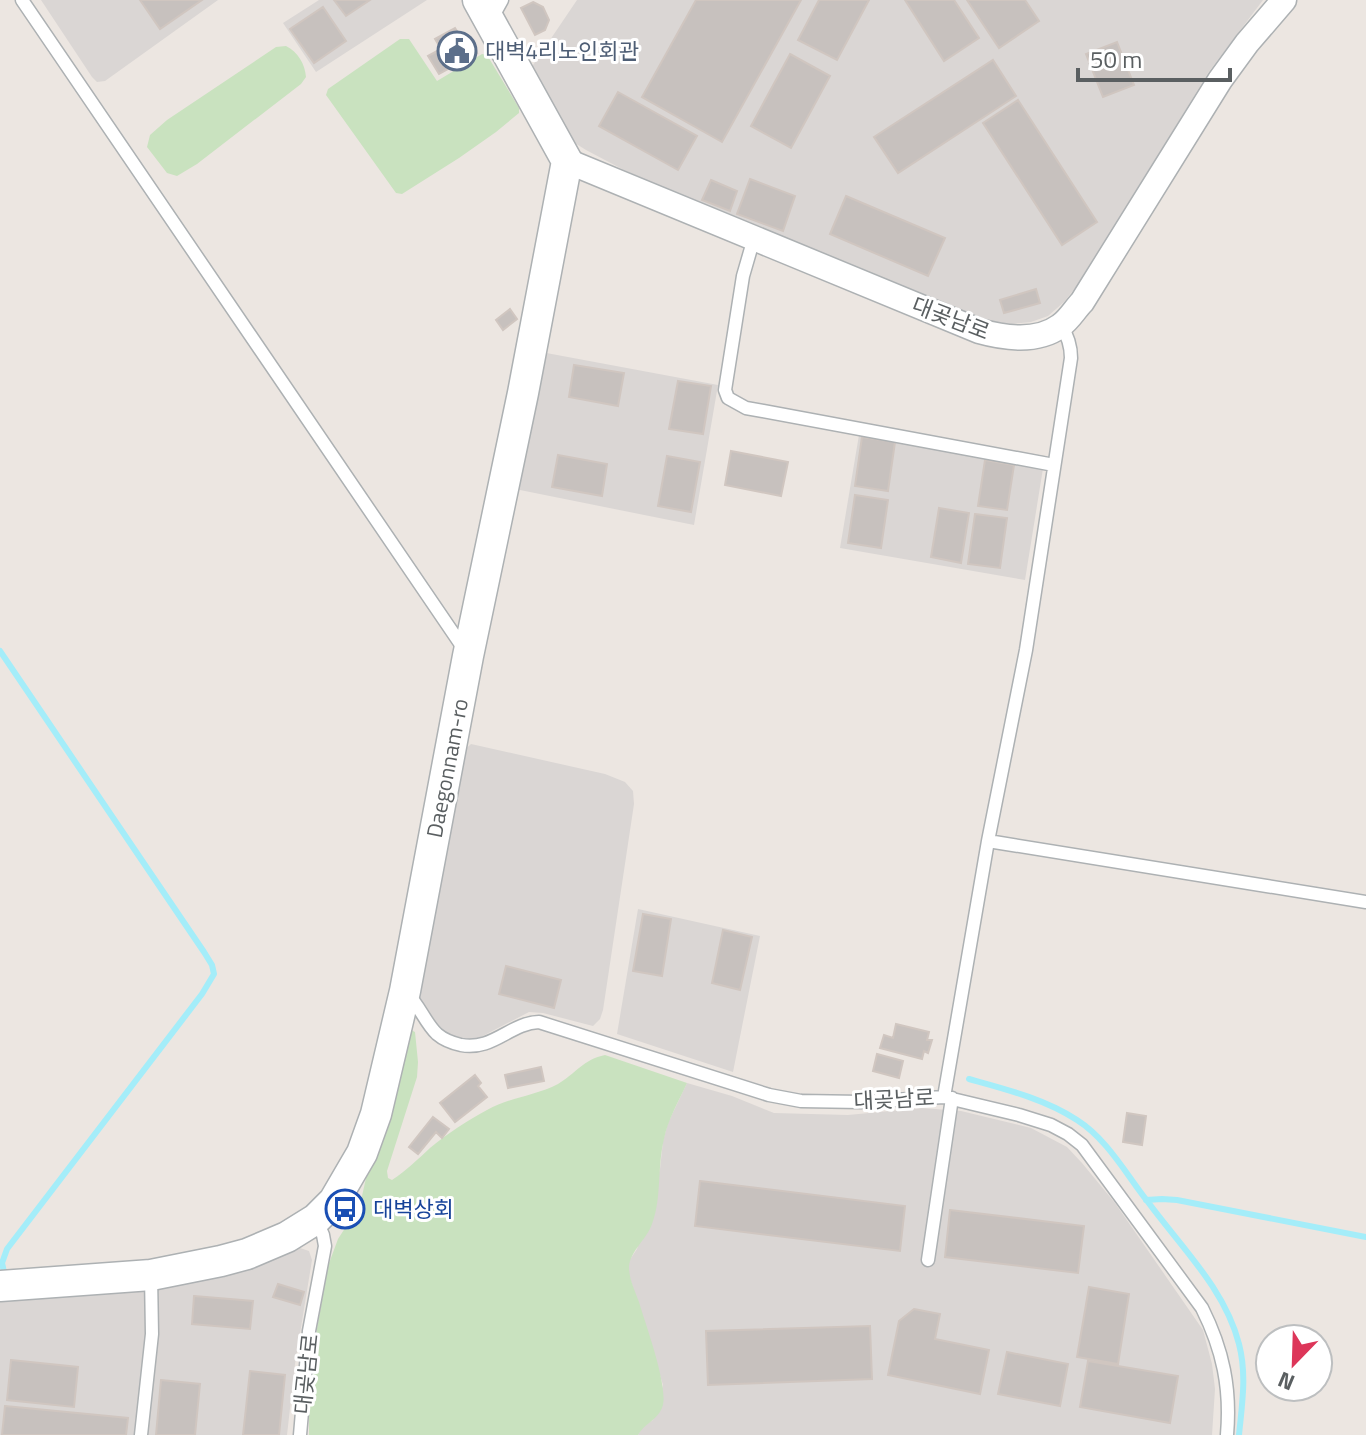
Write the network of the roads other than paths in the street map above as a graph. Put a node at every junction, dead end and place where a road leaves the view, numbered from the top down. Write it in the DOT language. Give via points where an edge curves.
graph roads {
  1 [pos="22,0"];
  2 [pos="1284,0"];
  3 [pos="490,7"];
  4 [pos="567,161"];
  5 [pos="754,238"];
  6 [pos="1061,325"];
  7 [pos="1054,465"];
  8 [pos="468,656"];
  9 [pos="988,841"];
  10 [pos="1366,902"];
  11 [pos="405,991"];
  12 [pos="948,1098"];
  13 [pos="316,1219"];
  14 [pos="928,1260"];
  15 [pos="151,1275"];
  16 [pos="0,1286"];
  17 [pos="141,1435"];
  18 [pos="300,1435"];
  19 [pos="1227,1435"];
  1 -- 8 [label="lane"];
  2 -- 6 [label="street" via="1220,80 1082,302"];
  3 -- 4 [label="street"];
  4 -- 5 [label="street, 대곶남로"];
  4 -- 8 [label="street, Daegonnam-ro"];
  5 -- 6 [label="street, 대곶남로" via="979,331 1021,337 1046,334"];
  5 -- 7 [label="lane" via="743,276 728,398 746,408"];
  6 -- 7 [label="lane" via="1071,358"];
  7 -- 9 [label="lane" via="1026,650"];
  8 -- 11 [label="street, Daegonnam-ro"];
  9 -- 10 [label="lane"];
  9 -- 12 [label="lane"];
  11 -- 12 [label="lane, 대곶남로" via="435,1033 458,1044 485,1044 528,1022 539,1022 801,1101"];
  11 -- 13 [label="street, Daegonnam-ro" via="362,1153 334,1201"];
  12 -- 14 [label="lane"];
  12 -- 19 [label="lane, 대곶남로" via="1051,1125 1082,1145 1202,1308 1227,1380"];
  13 -- 15 [label="street, Daegonnam-ro" via="247,1254"];
  13 -- 18 [label="lane, 대곶남로" via="325,1246 309,1331"];
  15 -- 16 [label="street, Daegonnam-ro"];
  15 -- 17 [label="lane" via="152,1334"];
}
